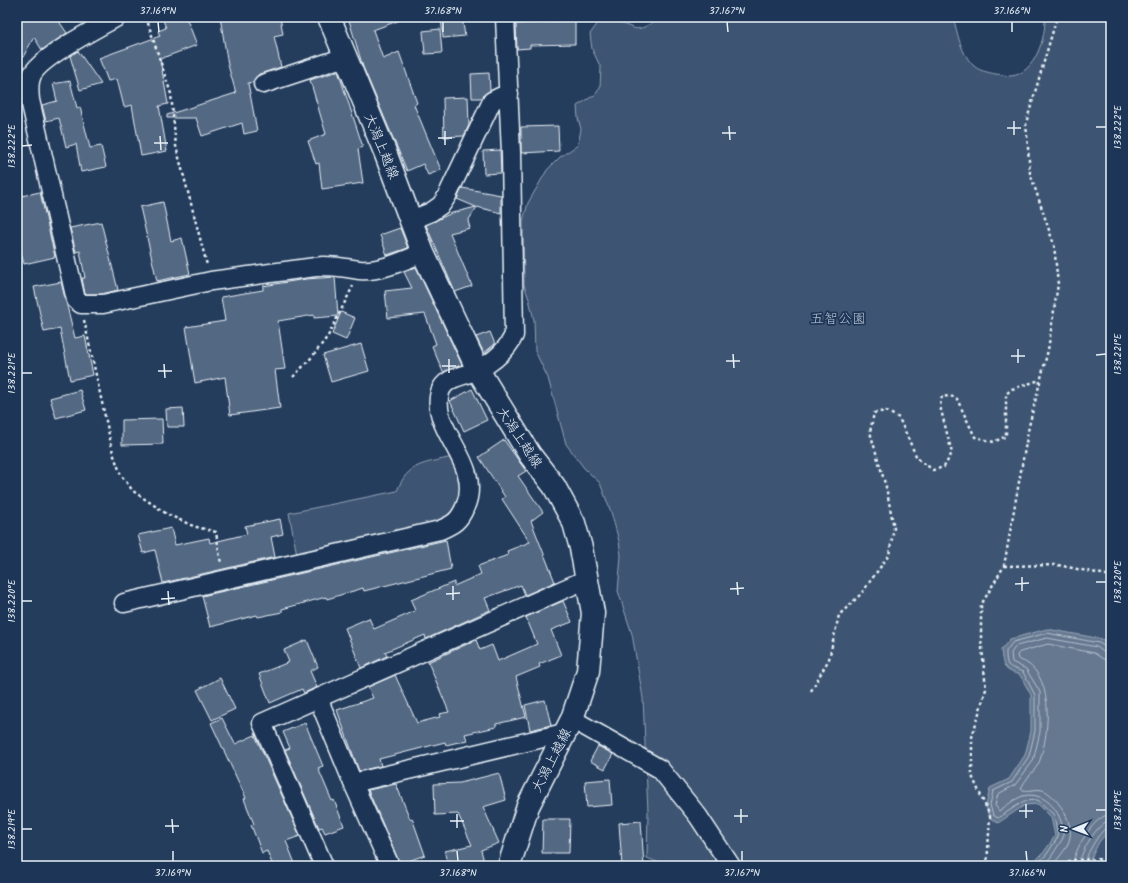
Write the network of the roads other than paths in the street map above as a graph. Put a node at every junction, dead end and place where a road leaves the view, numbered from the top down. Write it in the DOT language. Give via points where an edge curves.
graph roads {
  1 [pos="117,17"];
  2 [pos="329,17"];
  3 [pos="505,17"];
  4 [pos="345,57"];
  5 [pos="263,84"];
  6 [pos="509,94"];
  7 [pos="411,220"];
  8 [pos="423,253"];
  9 [pos="478,370"];
  10 [pos="587,579"];
  11 [pos="124,603"];
  12 [pos="318,698"];
  13 [pos="568,726"];
  14 [pos="353,783"];
  15 [pos="324,866"];
  16 [pos="390,866"];
  17 [pos="508,866"];
  18 [pos="731,866"];
  1 -- 8 [label="street" via="42,64 33,73 29,85 30,100 72,290 76,300 81,304 103,304 211,281 323,266 361,270 396,264"];
  2 -- 4 [label="main road, 大潟上越線"];
  3 -- 6 [label="street"];
  4 -- 5 [label="street"];
  4 -- 7 [label="main road, 大潟上越線"];
  6 -- 7 [label="street" via="492,101 459,174 441,205"];
  6 -- 9 [label="street" via="514,335 509,346"];
  7 -- 8 [label="main road, 大潟上越線"];
  8 -- 9 [label="main road, 大潟上越線"];
  9 -- 10 [label="main road, 大潟上越線" via="530,455 554,486 574,523"];
  9 -- 11 [label="street" via="446,382 440,392 443,420 466,469 469,483 469,499 455,524 440,530"];
  10 -- 12 [label="street"];
  10 -- 13 [label="main road, 大潟上越線" via="593,613 592,644 588,671"];
  12 -- 14 [label="street"];
  12 -- 15 [label="street" via="262,723"];
  13 -- 14 [label="street"];
  13 -- 17 [label="main road, 大潟上越線" via="528,806"];
  13 -- 18 [label="street" via="660,769 698,816"];
  14 -- 16 [label="street"];
}
